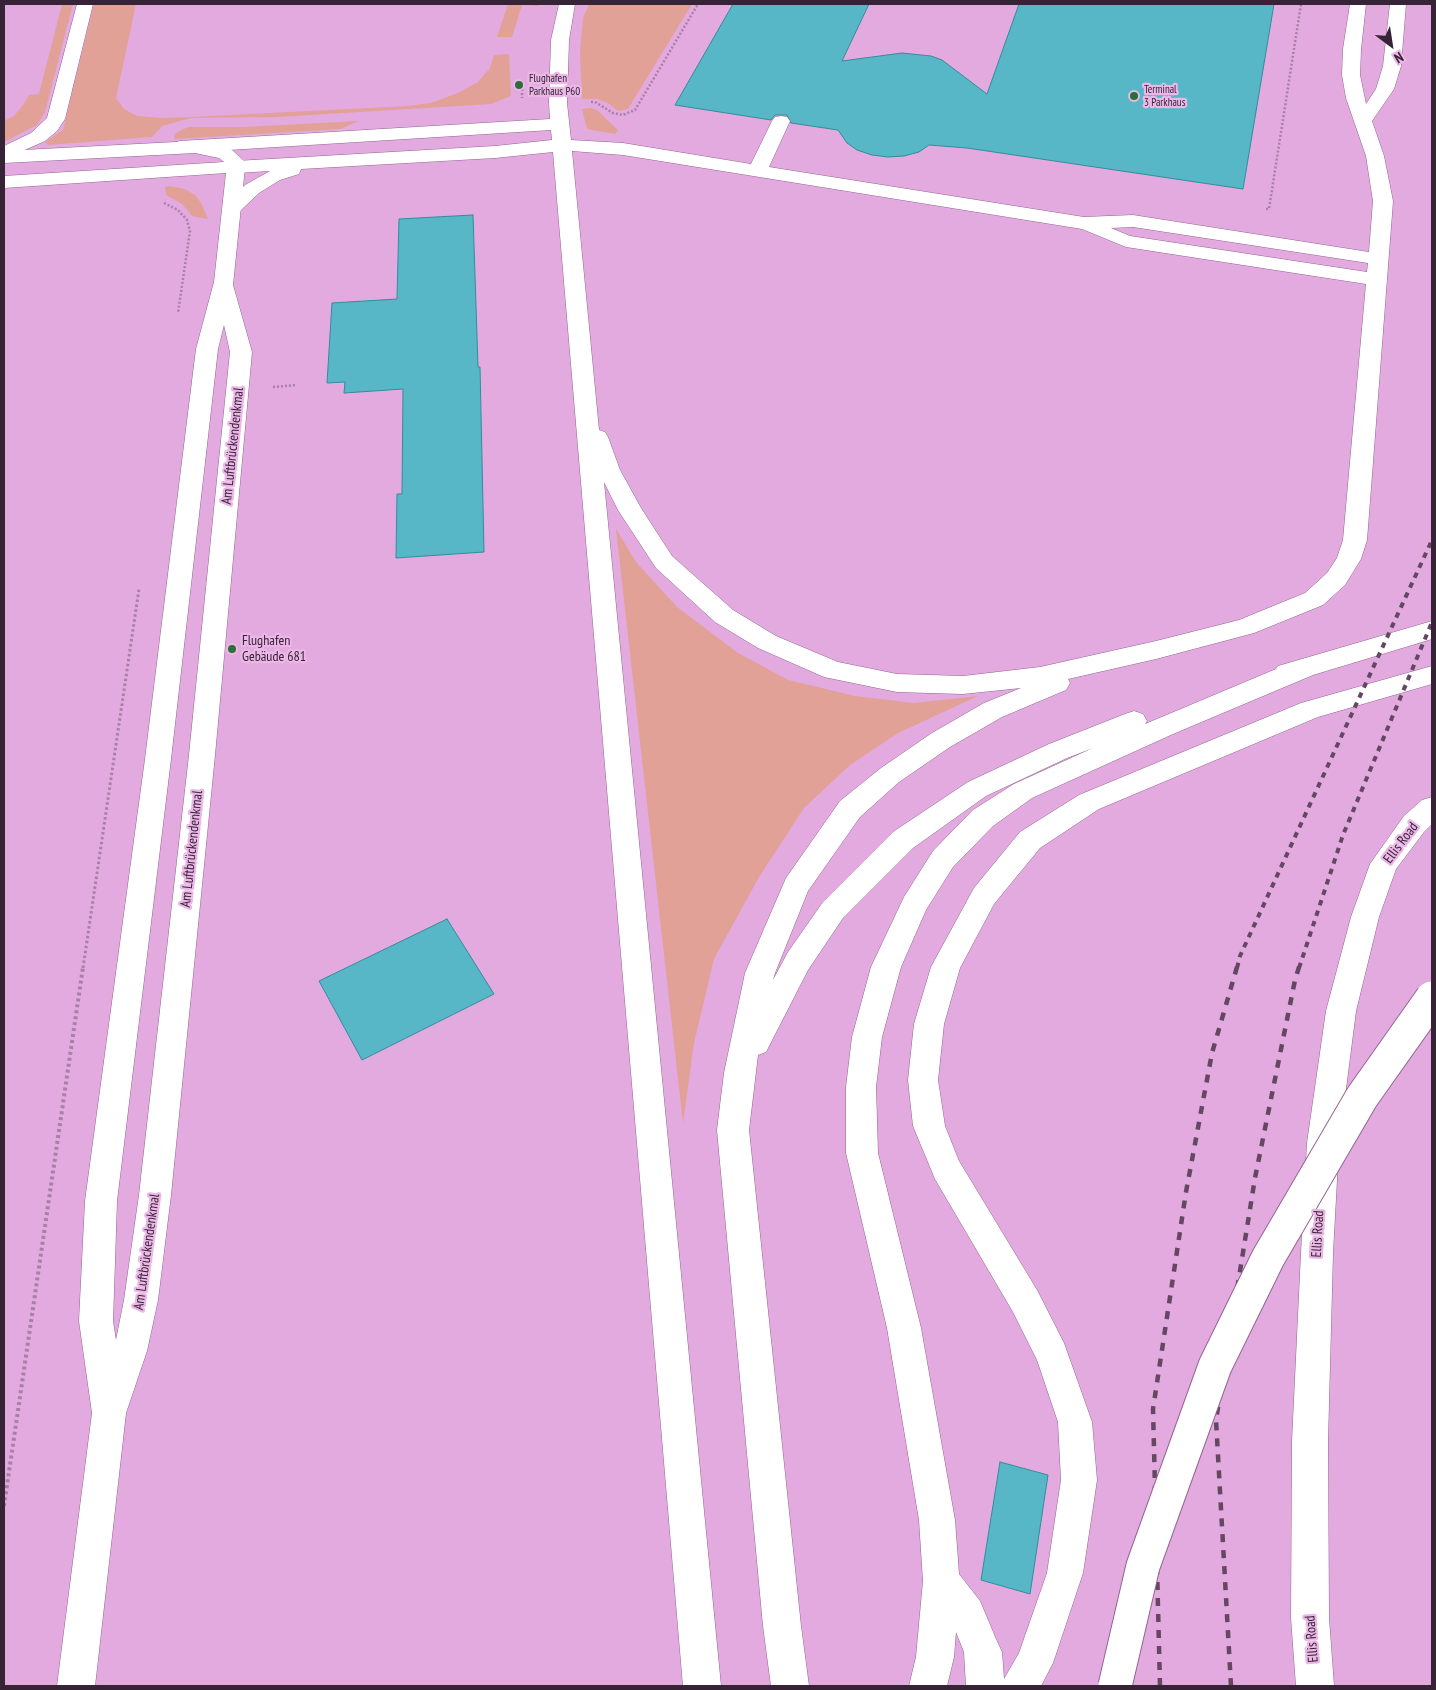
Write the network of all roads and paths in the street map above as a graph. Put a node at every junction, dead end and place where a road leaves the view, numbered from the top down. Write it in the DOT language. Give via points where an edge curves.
graph roads {
  1 [pos="85,4"];
  2 [pos="567,4"];
  3 [pos="698,4"];
  4 [pos="1301,4"];
  5 [pos="1358,4"];
  6 [pos="1398,4"];
  7 [pos="585,102"];
  8 [pos="781,121"];
  9 [pos="1363,121"];
  10 [pos="560,124"];
  11 [pos="315,139"];
  12 [pos="562,145"];
  13 [pos="180,147"];
  14 [pos="495,152"];
  15 [pos="4,155"];
  16 [pos="322,162"];
  17 [pos="236,167"];
  18 [pos="757,171"];
  19 [pos="4,182"];
  20 [pos="566,188"];
  21 [pos="155,202"];
  22 [pos="233,207"];
  23 [pos="1259,209"];
  24 [pos="1378,269"];
  25 [pos="224,282"];
  26 [pos="178,316"];
  27 [pos="584,403"];
  28 [pos="140,587"];
  29 [pos="1432,630"];
  30 [pos="1156,650"];
  31 [pos="1304,668"];
  32 [pos="1432,675"];
  33 [pos="1432,808"];
  34 [pos="1432,998"];
  35 [pos="739,1073"];
  36 [pos="109,1414"];
  37 [pos="4,1506"];
  38 [pos="941,1581"];
  39 [pos="76,1686"];
  40 [pos="702,1686"];
  41 [pos="790,1686"];
  42 [pos="928,1686"];
  43 [pos="985,1686"];
  44 [pos="1020,1686"];
  45 [pos="1115,1686"];
  46 [pos="1315,1686"];
  1 -- 15 [label="street" via="56,119 38,137"];
  2 -- 10 [label="street" via="560,40"];
  3 -- 7 [label="path" via="635,110 623,115 595,102"];
  4 -- 23 [label="path" via="1268,210"];
  5 -- 9 [label="street" via="1351,75 1354,98"];
  6 -- 9 [label="street" via="1392,66 1385,89"];
  8 -- 18 [label="street"];
  9 -- 24 [label="street" via="1375,156 1384,201"];
  10 -- 11 [label="street"];
  10 -- 12 [label="street"];
  11 -- 13 [label="street"];
  11 -- 17 [label="street" via="263,149"];
  12 -- 14 [label="street"];
  12 -- 18 [label="street" via="623,149"];
  12 -- 20 [label="street"];
  13 -- 15 [label="street"];
  13 -- 17 [label="street" via="225,154 235,161"];
  14 -- 16 [label="street"];
  14 -- 20 [label="street" via="544,167"];
  16 -- 17 [label="street"];
  16 -- 22 [label="street" via="273,176 252,188"];
  17 -- 19 [label="street"];
  17 -- 22 [label="street, Am Luftbrückendenkmal"];
  18 -- 24 [label="street" via="1084,223 1126,241"];
  20 -- 27 [label="street"];
  21 -- 26 [label="path" via="178,210 187,220 190,231"];
  22 -- 25 [label="street, Am Luftbrückendenkmal"];
  24 -- 30 [label="street" via="1355,540 1349,559 1336,579 1314,599 1245,627"];
  25 -- 36 [label="street, Am Luftbrückendenkmal" via="207,349 101,1200 96,1321"];
  25 -- 36 [label="street, Am Luftbrückendenkmal" via="241,352 203,746 141,1300 130,1351"];
  27 -- 30 [label="street" via="609,470 625,502 664,562 724,616 767,642 833,670 897,683 963,685 1040,676"];
  27 -- 40 [label="street"];
  28 -- 37 [label="path"];
  29 -- 31 [label="street"];
  30 -- 35 [label="street" via="1068,678 993,710 890,775 850,809 796,886 760,973"];
  31 -- 35 [label="street" via="1160,711 1058,751 977,789 903,840 834,910 798,961"];
  31 -- 38 [label="street" via="1023,791 982,818 943,859 914,905 886,967 867,1037 861,1087 862,1153 904,1328 937,1520"];
  32 -- 44 [label="street" via="1310,710 1089,802 1030,840 984,896 946,968 928,1024 926,1042 923,1080 930,1126 946,1169 1052,1355 1075,1422 1079,1480 1065,1574 1034,1663"];
  33 -- 46 [label="street, Ellis Road" via="1414,824 1384,864 1365,917 1342,1012 1323,1143 1310,1442 1310,1618"];
  34 -- 45 [label="street, bridge" via="1362,1097 1268,1258 1216,1366 1143,1566"];
  35 -- 41 [label="street" via="733,1130 737,1181"];
  36 -- 39 [label="street, Am Luftbrückendenkmal"];
  38 -- 42 [label="street" via="935,1657"];
  38 -- 43 [label="street" via="967,1614 983,1652"];
}
